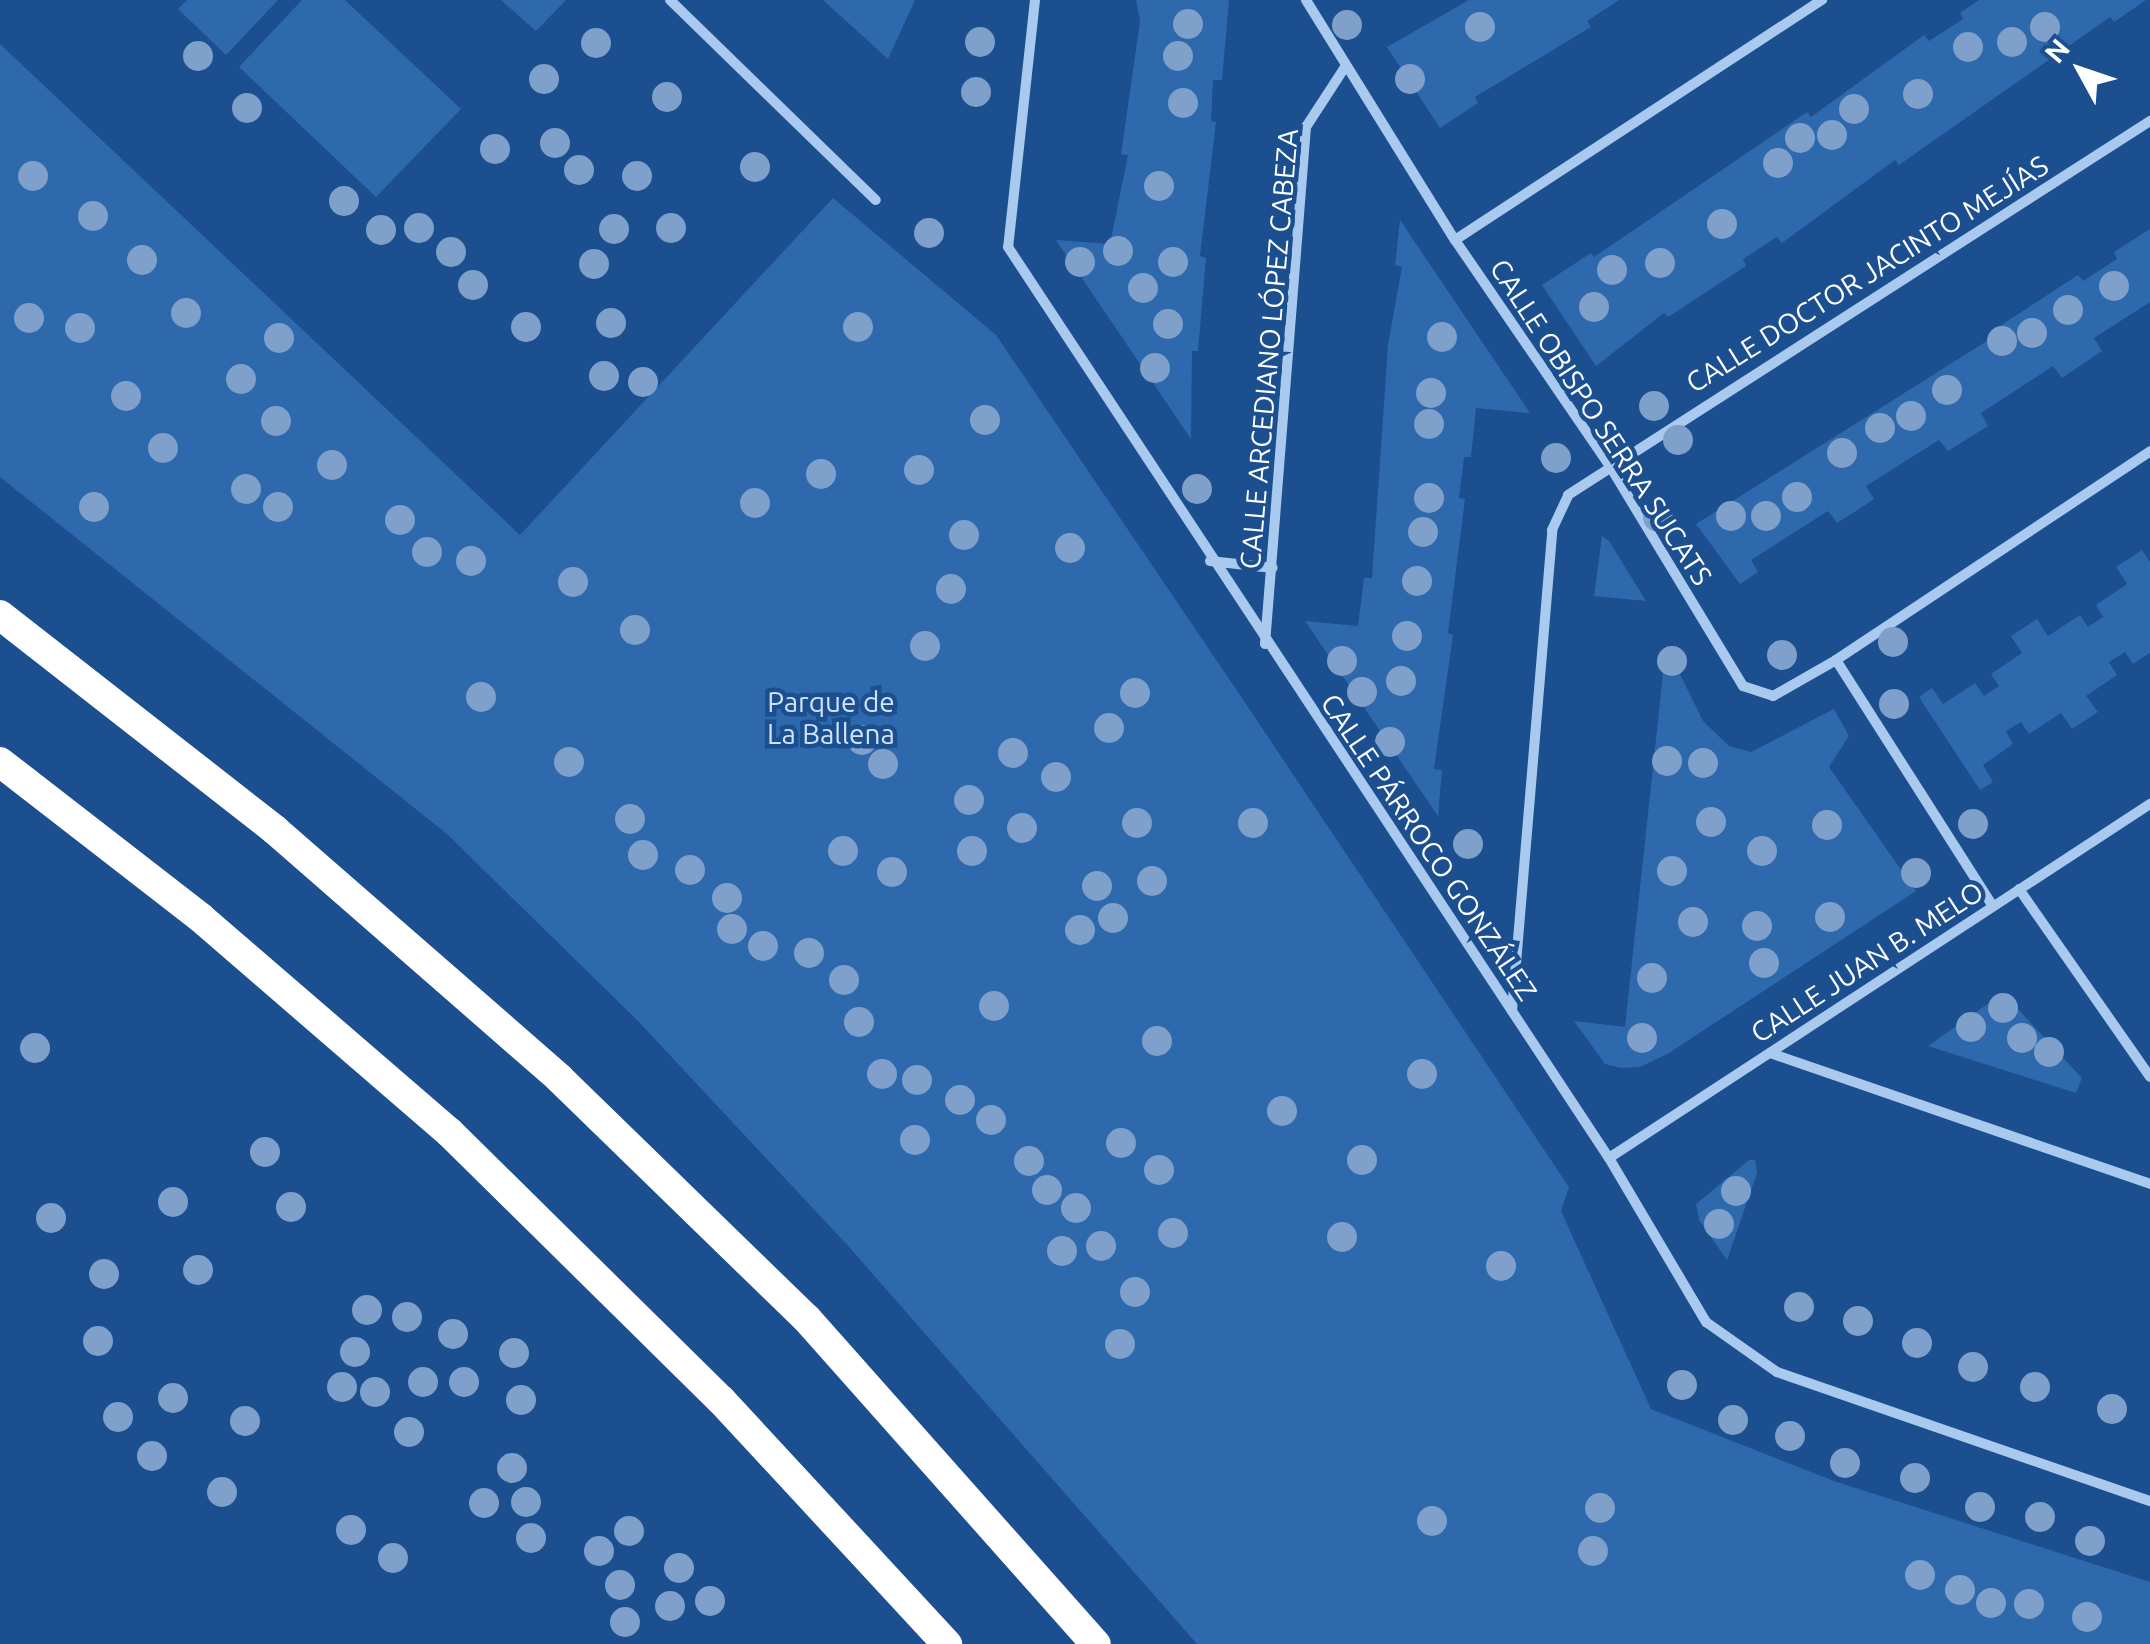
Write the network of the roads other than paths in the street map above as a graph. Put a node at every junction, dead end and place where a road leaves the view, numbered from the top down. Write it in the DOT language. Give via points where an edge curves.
graph roads {
  1 [pos="670,0"];
  2 [pos="1035,0"];
  3 [pos="1822,0"];
  4 [pos="1309,1"];
  5 [pos="1345,67"];
  6 [pos="2150,121"];
  7 [pos="876,200"];
  8 [pos="1455,240"];
  9 [pos="2150,451"];
  10 [pos="1611,468"];
  11 [pos="1210,561"];
  12 [pos="1272,568"];
  13 [pos="0,616"];
  14 [pos="1265,645"];
  15 [pos="1836,660"];
  16 [pos="0,762"];
  17 [pos="2150,804"];
  18 [pos="2019,890"];
  19 [pos="1993,906"];
  20 [pos="1512,1011"];
  21 [pos="1770,1053"];
  22 [pos="2150,1077"];
  23 [pos="1610,1158"];
  24 [pos="2150,1184"];
  25 [pos="2150,1502"];
  26 [pos="947,1644"];
  27 [pos="1096,1644"];
  1 -- 7 [label="street"];
  2 -- 11 [label="street, CALLE PÁRROCO GONZÁLEZ" via="1008,247"];
  3 -- 8 [label="street"];
  4 -- 5 [label="street, CALLE OBISPO SERRA SUCATS"];
  5 -- 8 [label="street, CALLE OBISPO SERRA SUCATS"];
  5 -- 12 [label="street, CALLE ARCEDIANO LÓPEZ CABEZA" via="1306,127"];
  6 -- 10 [label="street, CALLE DOCTOR JACINTO MEJÍAS"];
  8 -- 10 [label="street, CALLE OBISPO SERRA SUCATS"];
  9 -- 15 [label="street, CALLE OBISPO SERRA SUCATS"];
  10 -- 15 [label="street, CALLE OBISPO SERRA SUCATS" via="1743,686 1773,696"];
  10 -- 20 [label="street, CALLE DOCTOR JACINTO MEJÍAS" via="1568,495 1552,530"];
  11 -- 12 [label="street"];
  11 -- 14 [label="street, CALLE PÁRROCO GONZÁLEZ"];
  12 -- 14 [label="street, CALLE ARCEDIANO LÓPEZ CABEZA"];
  13 -- 27 [label="highway" via="275,830 560,1078 806,1319"];
  14 -- 20 [label="street, CALLE PÁRROCO GONZÁLEZ"];
  15 -- 19 [label="street"];
  16 -- 26 [label="highway" via="202,918 449,1132 721,1400"];
  17 -- 18 [label="street, CALLE JUAN B. MELO"];
  18 -- 19 [label="street, CALLE JUAN B. MELO"];
  18 -- 22 [label="street"];
  19 -- 21 [label="street, CALLE JUAN B. MELO"];
  20 -- 23 [label="street, CALLE PÁRROCO GONZÁLEZ"];
  21 -- 23 [label="street, CALLE JUAN B. MELO"];
  21 -- 24 [label="street"];
  23 -- 25 [label="street, CALLE PÁRROCO GONZÁLEZ" via="1706,1322 1777,1372"];
}
